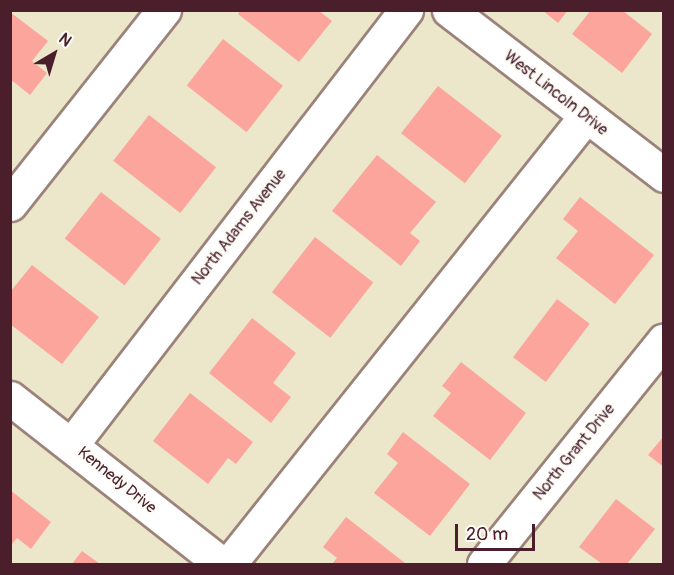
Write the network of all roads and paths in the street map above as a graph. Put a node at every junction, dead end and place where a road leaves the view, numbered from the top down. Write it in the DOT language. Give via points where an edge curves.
graph roads {
  1 [pos="164,10"];
  2 [pos="406,10"];
  3 [pos="450,10"];
  4 [pos="586,116"];
  5 [pos="663,175"];
  6 [pos="10,204"];
  7 [pos="663,340"];
  8 [pos="10,398"];
  9 [pos="72,444"];
  10 [pos="222,564"];
  11 [pos="229,564"];
  12 [pos="483,564"];
  1 -- 6 [label="street"];
  2 -- 9 [label="street, North Adams Avenue"];
  3 -- 4 [label="street, West Lincoln Drive"];
  4 -- 5 [label="street, West Lincoln Drive"];
  4 -- 11 [label="street"];
  7 -- 12 [label="street, North Grant Drive"];
  8 -- 9 [label="street, Kennedy Drive"];
  9 -- 10 [label="street, Kennedy Drive"];
}
